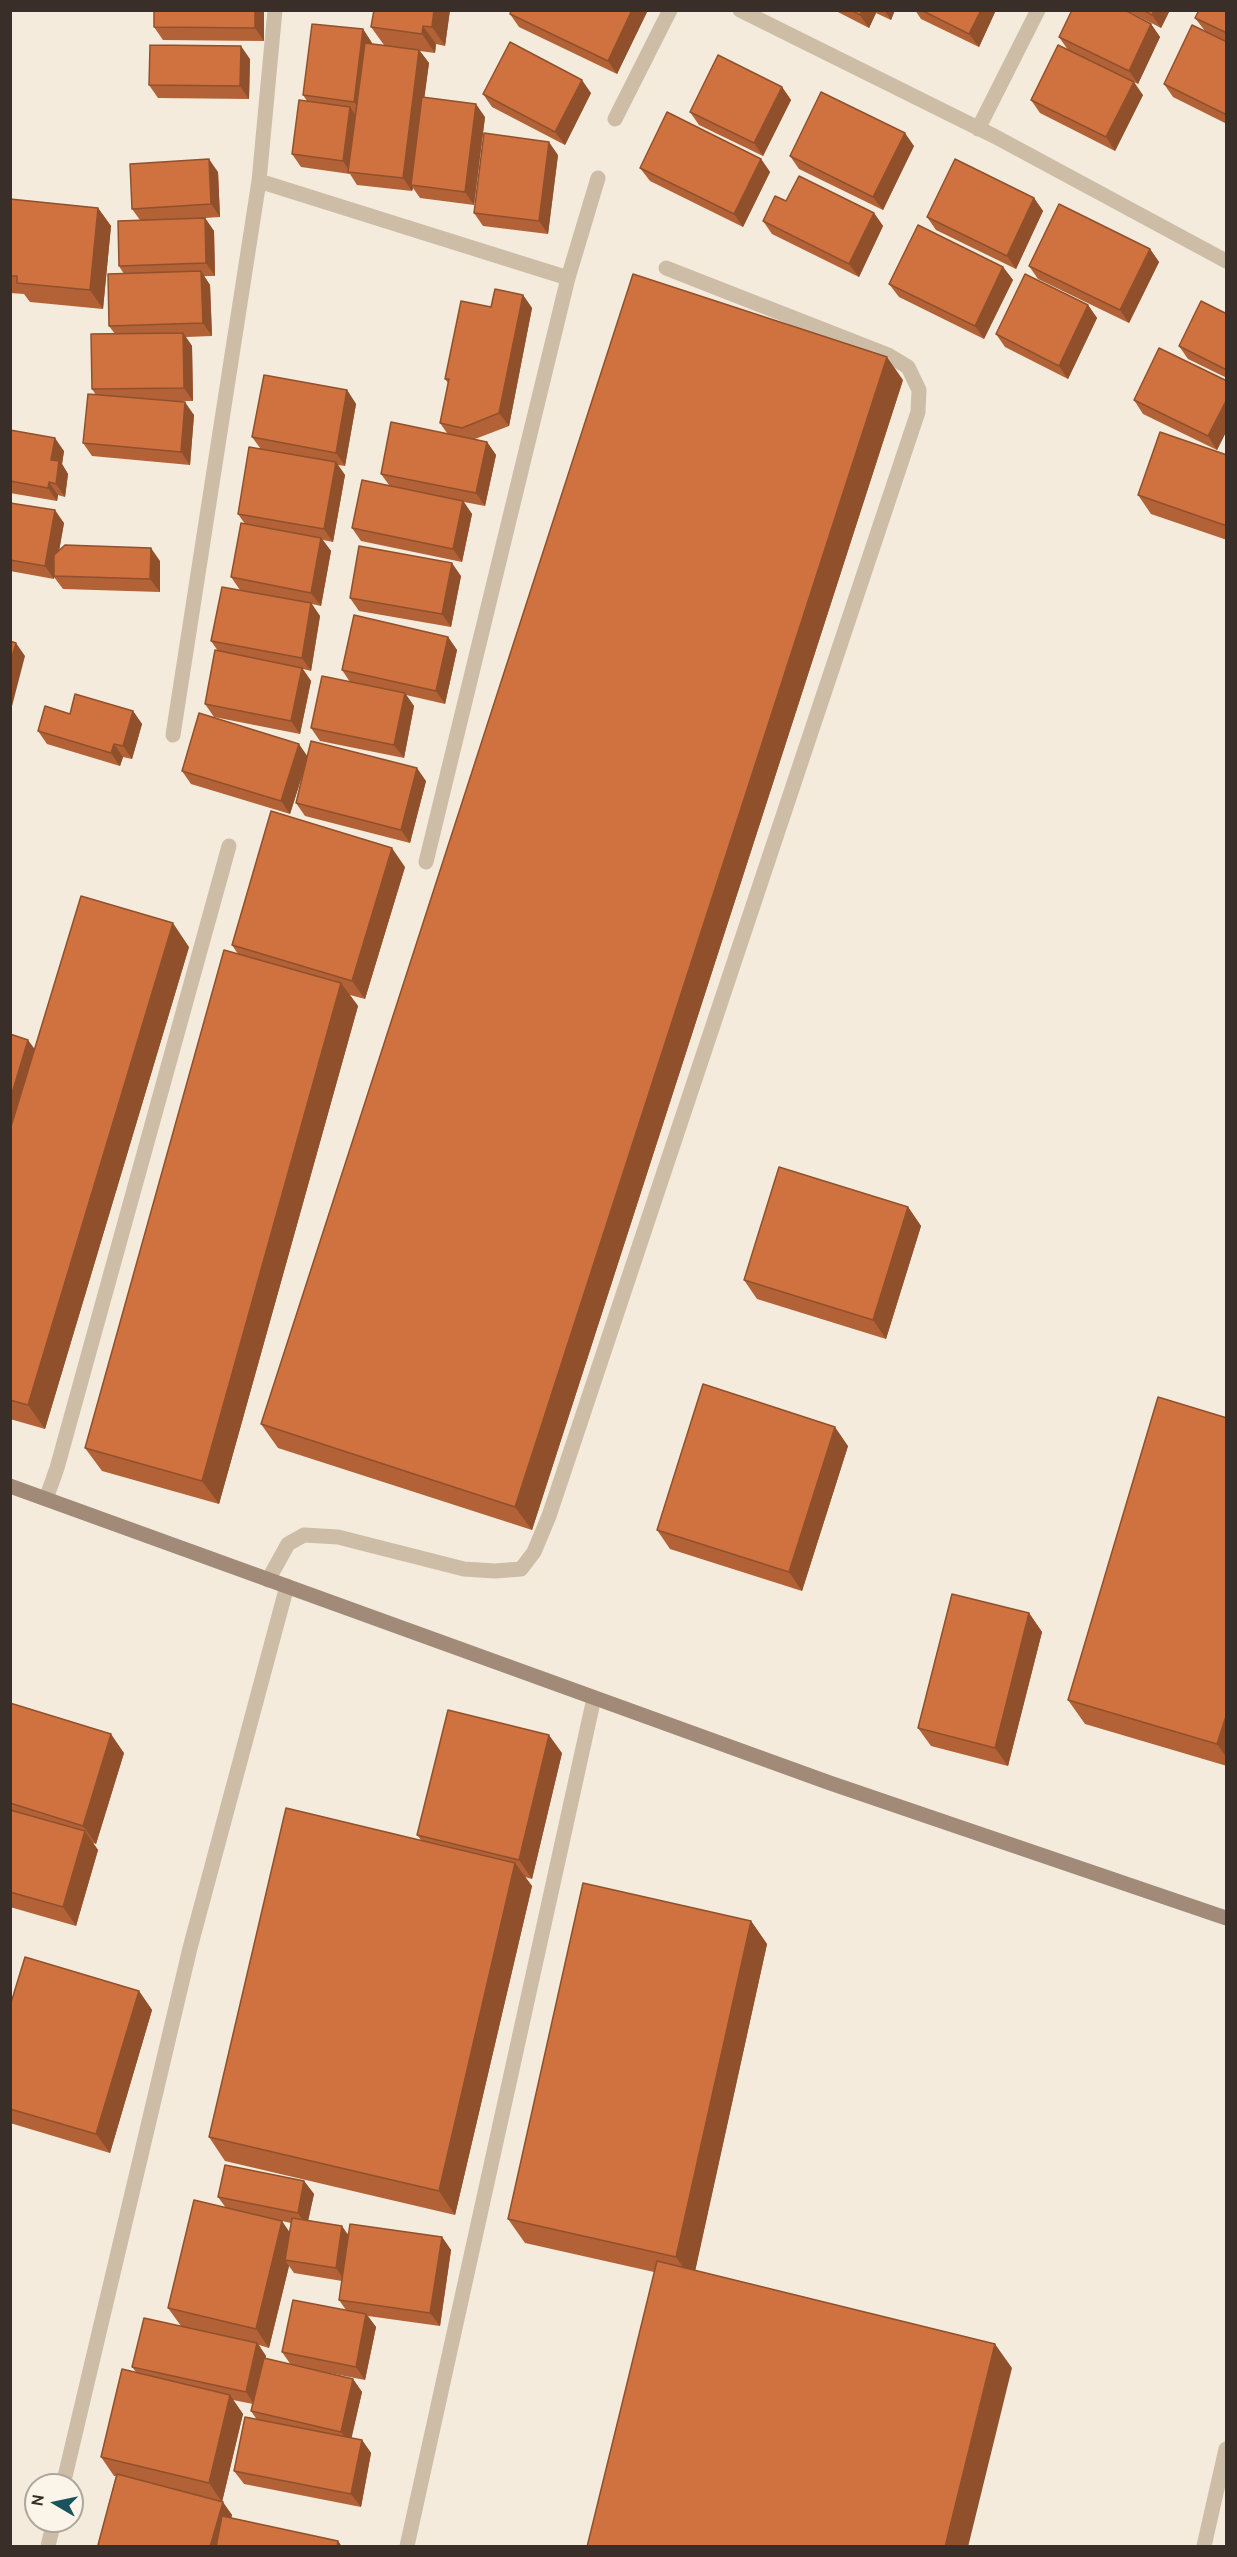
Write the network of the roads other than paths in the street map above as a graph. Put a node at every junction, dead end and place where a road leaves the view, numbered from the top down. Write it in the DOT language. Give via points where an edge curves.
graph roads {
  1 [pos="275,10"];
  2 [pos="670,10"];
  3 [pos="740,10"];
  4 [pos="1038,10"];
  5 [pos="615,119"];
  6 [pos="978,129"];
  7 [pos="598,178"];
  8 [pos="259,181"];
  9 [pos="1227,261"];
  10 [pos="666,268"];
  11 [pos="567,278"];
  12 [pos="173,735"];
  13 [pos="229,846"];
  14 [pos="426,862"];
  15 [pos="10,1486"];
  16 [pos="46,1498"];
  17 [pos="268,1580"];
  18 [pos="287,1586"];
  19 [pos="594,1698"];
  20 [pos="1227,1918"];
  21 [pos="1227,2449"];
  22 [pos="66,2473"];
  23 [pos="407,2547"];
  24 [pos="1204,2547"];
  1 -- 8 [label="street"];
  2 -- 5 [label="street"];
  3 -- 6 [label="street"];
  4 -- 6 [label="street"];
  6 -- 9 [label="street"];
  7 -- 11 [label="street"];
  8 -- 11 [label="street"];
  8 -- 12 [label="street"];
  10 -- 17 [label="street" via="888,355 908,367 918,390 918,412 534,1552 521,1569 464,1569 338,1537 304,1535 288,1544"];
  11 -- 14 [label="street"];
  13 -- 16 [label="street"];
  15 -- 16 [label="street"];
  16 -- 17 [label="street"];
  17 -- 18 [label="street"];
  18 -- 19 [label="street"];
  18 -- 22 [label="street" via="190,1948"];
  19 -- 20 [label="street"];
  19 -- 23 [label="street"];
  21 -- 24 [label="street"];
}
